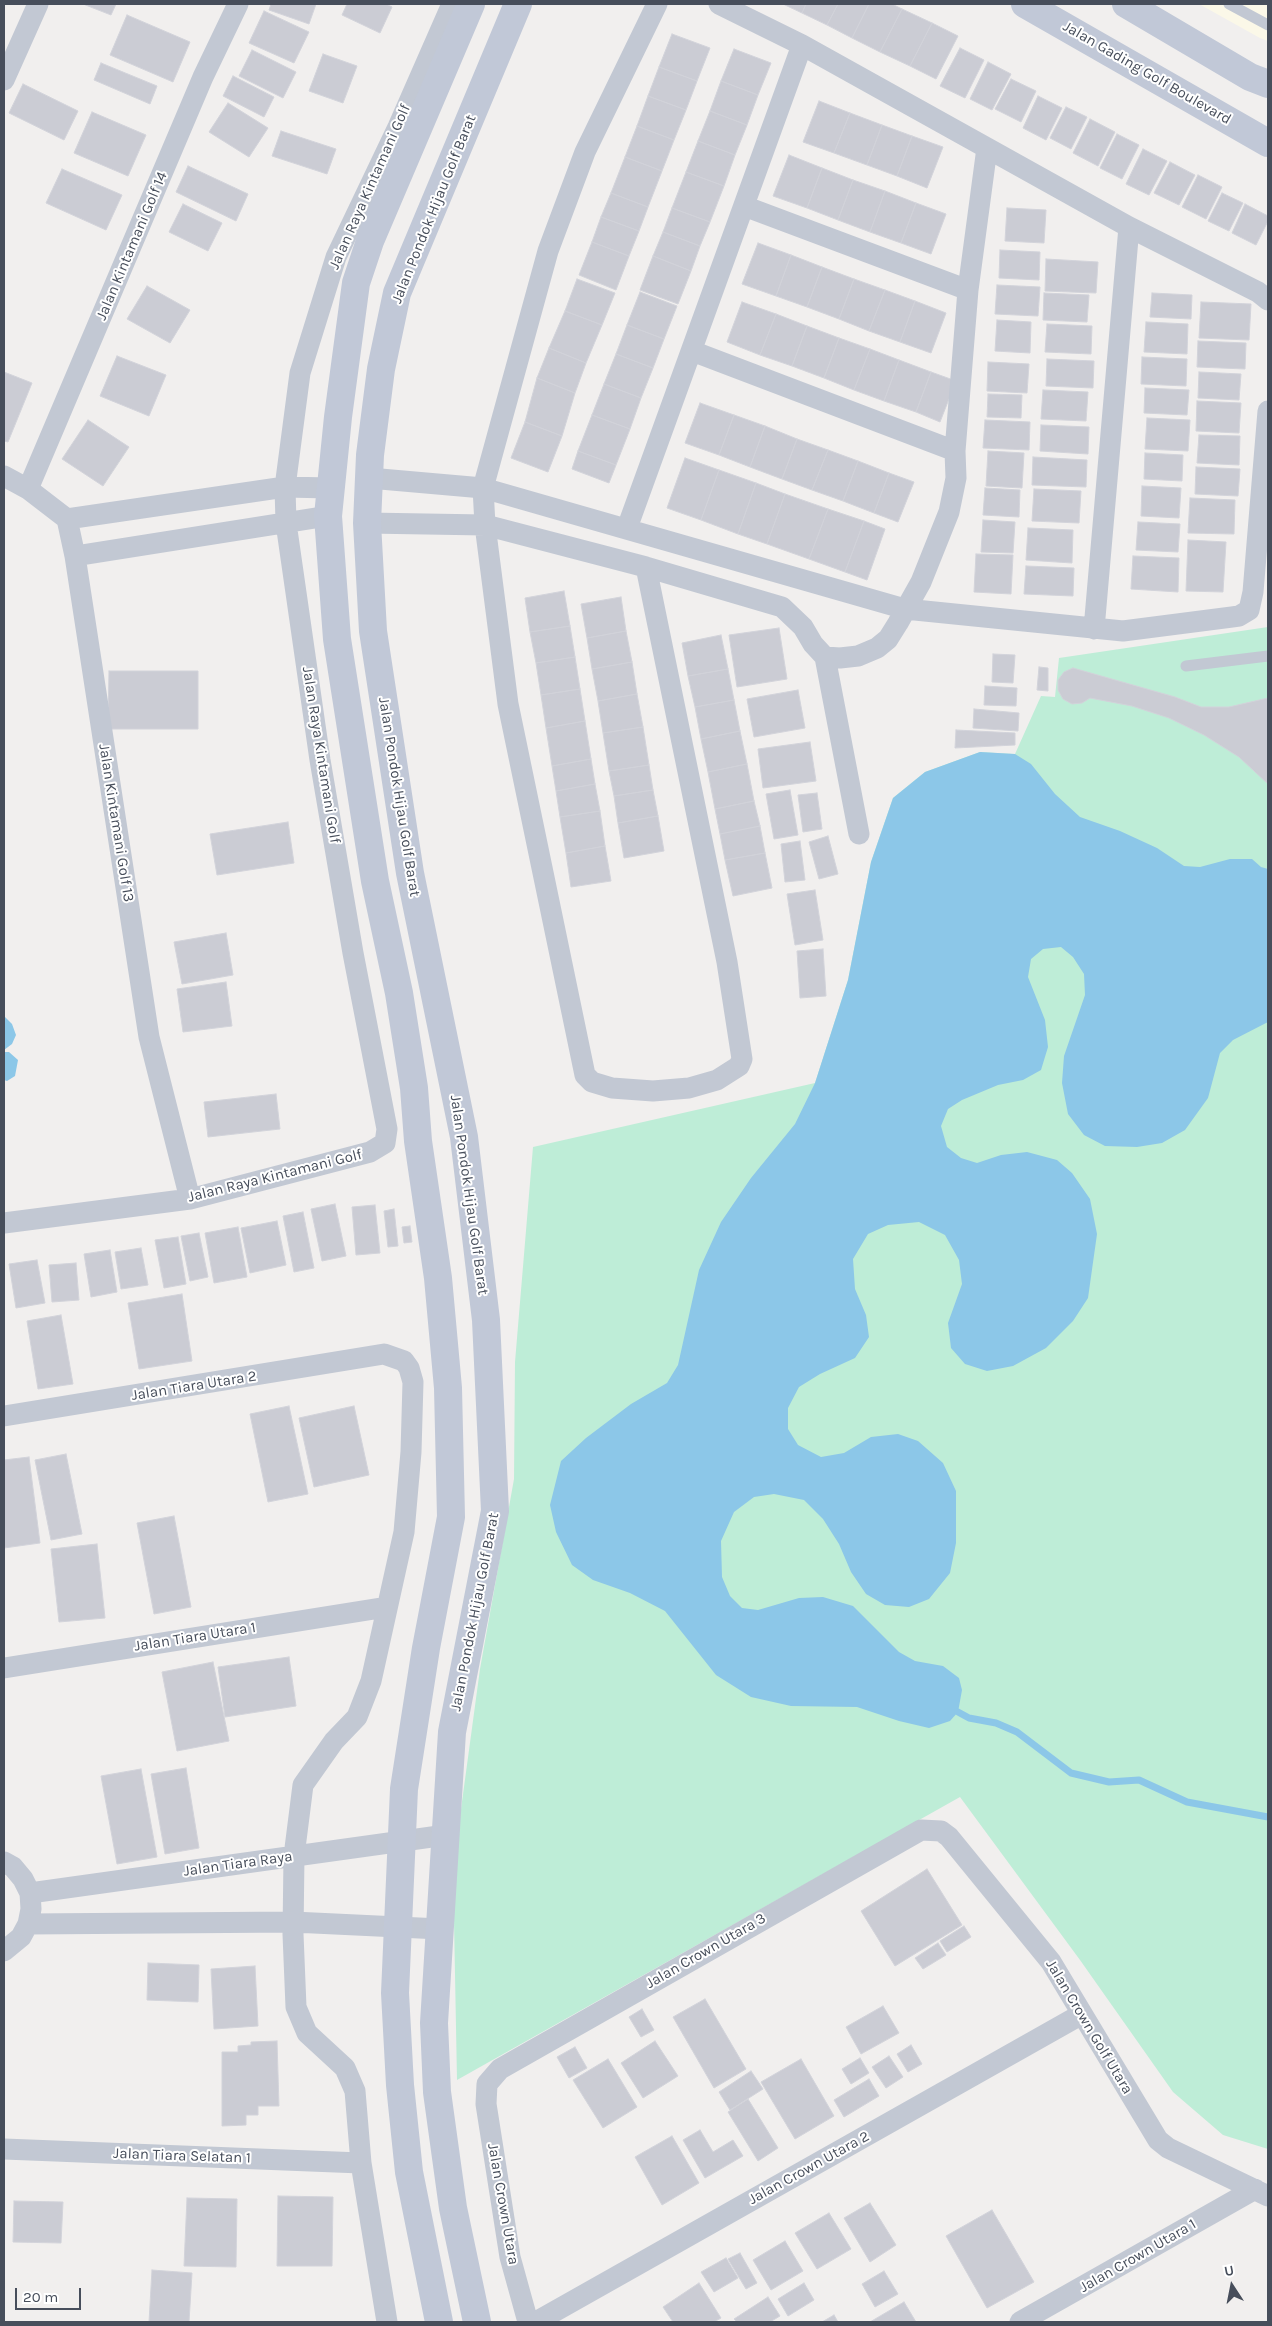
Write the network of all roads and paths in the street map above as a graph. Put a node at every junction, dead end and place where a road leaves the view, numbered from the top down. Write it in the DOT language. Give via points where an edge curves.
graph roads {
  1 [pos="38,4"];
  2 [pos="238,4"];
  3 [pos="452,4"];
  4 [pos="471,4"];
  5 [pos="518,4"];
  6 [pos="658,4"];
  7 [pos="719,4"];
  8 [pos="1025,4"];
  9 [pos="1126,4"];
  10 [pos="1229,4"];
  11 [pos="1268,25"];
  12 [pos="802,45"];
  13 [pos="4,80"];
  14 [pos="1268,84"];
  15 [pos="417,132"];
  16 [pos="1268,143"];
  17 [pos="987,148"];
  18 [pos="457,149"];
  19 [pos="744,206"];
  20 [pos="1130,227"];
  21 [pos="968,290"];
  22 [pos="1268,300"];
  23 [pos="692,351"];
  24 [pos="1268,411"];
  25 [pos="955,451"];
  26 [pos="4,476"];
  27 [pos="369,478"];
  28 [pos="285,487"];
  29 [pos="330,488"];
  30 [pos="483,488"];
  31 [pos="28,489"];
  32 [pos="328,516"];
  33 [pos="67,519"];
  34 [pos="286,523"];
  35 [pos="368,524"];
  36 [pos="485,525"];
  37 [pos="627,528"];
  38 [pos="75,556"];
  39 [pos="646,567"];
  40 [pos="905,609"];
  41 [pos="1094,629"];
  42 [pos="1268,656"];
  43 [pos="825,657"];
  44 [pos="1186,666"];
  45 [pos="859,834"];
  46 [pos="410,872"];
  47 [pos="375,880"];
  48 [pos="190,1199"];
  49 [pos="4,1223"];
  50 [pos="4,1416"];
  51 [pos="495,1511"];
  52 [pos="451,1517"];
  53 [pos="387,1607"];
  54 [pos="4,1668"];
  55 [pos="931,1830"];
  56 [pos="446,1835"];
  57 [pos="401,1841"];
  58 [pos="294,1856"];
  59 [pos="4,1862"];
  60 [pos="30,1893"];
  61 [pos="293,1922"];
  62 [pos="28,1924"];
  63 [pos="397,1928"];
  64 [pos="440,1928"];
  65 [pos="4,1951"];
  66 [pos="1082,2014"];
  67 [pos="488,2084"];
  68 [pos="4,2149"];
  69 [pos="361,2164"];
  70 [pos="1262,2192"];
  71 [pos="387,2322"];
  72 [pos="439,2322"];
  73 [pos="477,2322"];
  74 [pos="528,2322"];
  75 [pos="536,2322"];
  76 [pos="1020,2322"];
  1 -- 13 [label="street"];
  2 -- 31 [label="street, Jalan Kintamani Golf 14" via="203,77"];
  3 -- 28 [label="street, Jalan Raya Kintamani Golf" via="336,257 300,373"];
  4 -- 15 [label="street"];
  5 -- 18 [label="street, Jalan Pondok Hijau Golf Barat"];
  6 -- 30 [label="street" via="585,152 548,251"];
  7 -- 12 [label="street"];
  8 -- 16 [label="street, Jalan Gading Golf Boulevard"];
  9 -- 14 [label="street" via="1250,77"];
  10 -- 11 [label="lane"];
  12 -- 17 [label="street"];
  12 -- 19 [label="street"];
  15 -- 18 [label="street"];
  15 -- 29 [label="street" via="370,241 356,283"];
  17 -- 20 [label="street"];
  17 -- 21 [label="street"];
  18 -- 27 [label="street, Jalan Pondok Hijau Golf Barat" via="397,293 381,370"];
  19 -- 21 [label="street"];
  19 -- 23 [label="street"];
  20 -- 22 [label="street"];
  20 -- 41 [label="street"];
  21 -- 25 [label="street"];
  23 -- 25 [label="street"];
  23 -- 37 [label="street"];
  24 -- 41 [label="street" via="1248,610 1239,616 1123,631"];
  25 -- 40 [label="street" via="956,478 948,512 930,562"];
  26 -- 31 [label="street"];
  27 -- 30 [label="street"];
  27 -- 35 [label="street, Jalan Pondok Hijau Golf Barat"];
  28 -- 29 [label="street"];
  28 -- 33 [label="street"];
  28 -- 34 [label="street, Jalan Raya Kintamani Golf"];
  29 -- 32 [label="street"];
  30 -- 36 [label="street"];
  30 -- 37 [label="street"];
  31 -- 33 [label="street"];
  32 -- 34 [label="street"];
  32 -- 47 [label="street" via="337,639"];
  33 -- 38 [label="street, Jalan Kintamani Golf 13"];
  34 -- 38 [label="street"];
  34 -- 48 [label="street, Jalan Raya Kintamani Golf" via="320,760 387,1130 384,1143 370,1152"];
  35 -- 36 [label="street"];
  35 -- 46 [label="street, Jalan Pondok Hijau Golf Barat" via="373,631"];
  36 -- 39 [label="street"];
  36 -- 39 [label="street" via="508,704 585,1075 592,1082 606,1087 653,1090 689,1088 717,1080 739,1066 742,1058 730,980"];
  37 -- 40 [label="street"];
  38 -- 48 [label="street, Jalan Kintamani Golf 13" via="149,1037"];
  39 -- 43 [label="street" via="782,606 803,627"];
  40 -- 41 [label="street"];
  40 -- 43 [label="street" via="888,639 877,648 858,656"];
  42 -- 44 [label="lane"];
  43 -- 45 [label="street"];
  46 -- 47 [label="street"];
  46 -- 51 [label="street, Jalan Pondok Hijau Golf Barat" via="464,1137 486,1320"];
  47 -- 52 [label="street" via="399,993 438,1278 448,1388"];
  48 -- 49 [label="street, Jalan Raya Kintamani Golf"];
  50 -- 53 [label="street, Jalan Tiara Utara 2" via="384,1354 404,1361 413,1382 411,1452 404,1532"];
  51 -- 52 [label="street"];
  51 -- 56 [label="street, Jalan Pondok Hijau Golf Barat" via="452,1732"];
  52 -- 57 [label="street" via="404,1789"];
  53 -- 54 [label="street, Jalan Tiara Utara 1"];
  53 -- 58 [label="street" via="371,1681 357,1717 334,1741 304,1785"];
  55 -- 66 [label="street, Jalan Crown Golf Utara" via="941,1831 949,1837 973,1866 1051,1962"];
  55 -- 67 [label="street, Jalan Crown Utara 3" via="911,1834 500,2069"];
  56 -- 57 [label="street, Jalan Tiara Raya"];
  56 -- 64 [label="street, Jalan Pondok Hijau Golf Barat"];
  57 -- 58 [label="street, Jalan Tiara Raya"];
  57 -- 63 [label="street"];
  58 -- 60 [label="street, Jalan Tiara Raya"];
  58 -- 61 [label="street"];
  59 -- 60 [label="street" via="23,1879"];
  60 -- 62 [label="street"];
  61 -- 62 [label="street"];
  61 -- 63 [label="street"];
  61 -- 69 [label="street" via="296,2008 307,2033 345,2068 355,2092"];
  62 -- 65 [label="street" via="21,1937"];
  63 -- 64 [label="street"];
  63 -- 72 [label="street" via="400,2085 409,2172"];
  64 -- 73 [label="street, Jalan Pondok Hijau Golf Barat" via="434,2023 437,2092 453,2208"];
  66 -- 70 [label="street, Jalan Crown Golf Utara" via="1158,2140 1168,2148"];
  66 -- 75 [label="street, Jalan Crown Utara 2"];
  67 -- 74 [label="street, Jalan Crown Utara" via="486,2104 510,2257"];
  68 -- 69 [label="street, Jalan Tiara Selatan 1"];
  69 -- 71 [label="street"];
  70 -- 76 [label="street, Jalan Crown Utara 1"];
}
